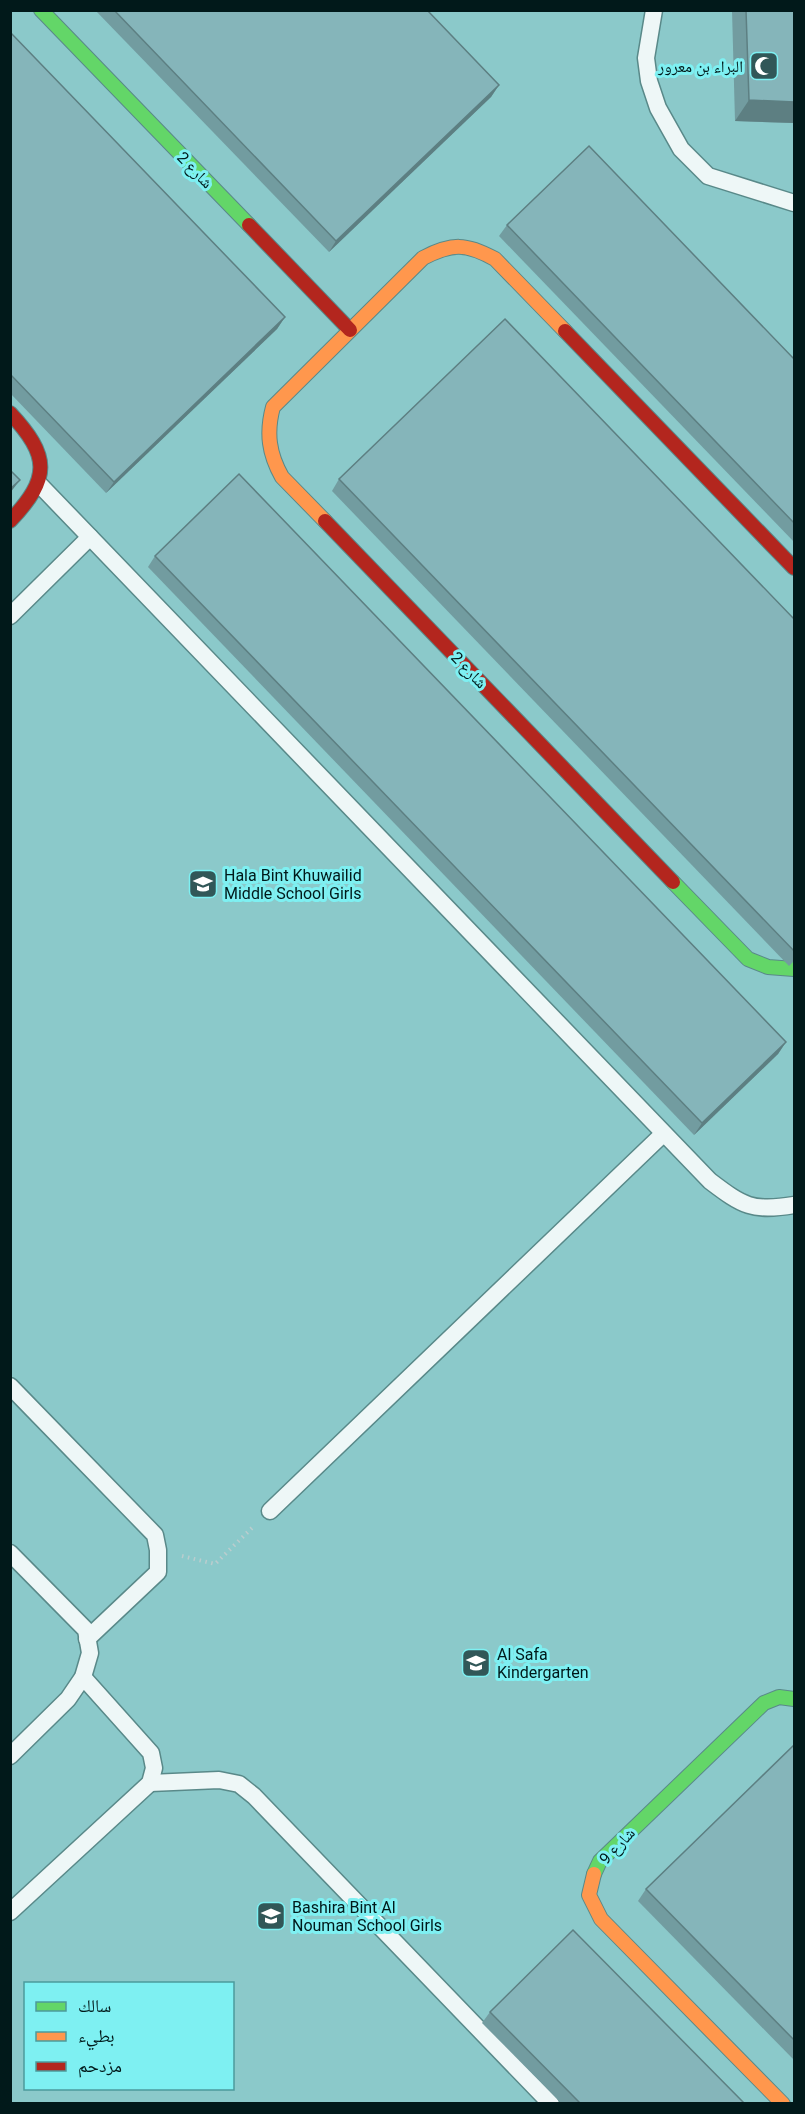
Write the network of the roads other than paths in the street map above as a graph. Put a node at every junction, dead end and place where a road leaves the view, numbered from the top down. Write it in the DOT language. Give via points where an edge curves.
graph roads {
  1 [pos="40,10"];
  2 [pos="654,10"];
  3 [pos="795,203"];
  4 [pos="350,330"];
  5 [pos="10,413"];
  6 [pos="39,484"];
  7 [pos="10,521"];
  8 [pos="90,537"];
  9 [pos="795,568"];
  10 [pos="10,616"];
  11 [pos="795,969"];
  12 [pos="663,1134"];
  13 [pos="795,1205"];
  14 [pos="10,1386"];
  15 [pos="270,1511"];
  16 [pos="10,1553"];
  17 [pos="87,1639"];
  18 [pos="83,1677"];
  19 [pos="795,1699"];
  20 [pos="10,1756"];
  21 [pos="150,1783"];
  22 [pos="10,1912"];
  23 [pos="551,2103"];
  24 [pos="783,2103"];
  1 -- 4 [label="street, شارع 2"];
  2 -- 3 [label="lane" via="646,58 650,81 658,108 681,149 708,176"];
  4 -- 9 [label="street, شارع 2" via="423,258 456,245 478,249 495,259"];
  4 -- 11 [label="street, شارع 2" via="273,407 269,447 282,477 748,959 768,967"];
  5 -- 6 [label="street" via="37,445 41,464"];
  6 -- 7 [label="street" via="32,498"];
  6 -- 8 [label="lane"];
  8 -- 10 [label="lane"];
  8 -- 12 [label="lane"];
  12 -- 13 [label="lane" via="710,1181 738,1202 768,1209"];
  12 -- 15 [label="lane"];
  14 -- 17 [label="lane" via="155,1535 158,1572"];
  16 -- 17 [label="lane" via="86,1630"];
  17 -- 18 [label="lane" via="90,1653"];
  18 -- 20 [label="lane" via="68,1699"];
  18 -- 21 [label="lane" via="151,1753 154,1768"];
  19 -- 24 [label="street, شارع 9" via="776,1697 764,1702 600,1861 589,1895 601,1919"];
  21 -- 22 [label="lane"];
  21 -- 23 [label="lane" via="219,1780 239,1784"];
}
